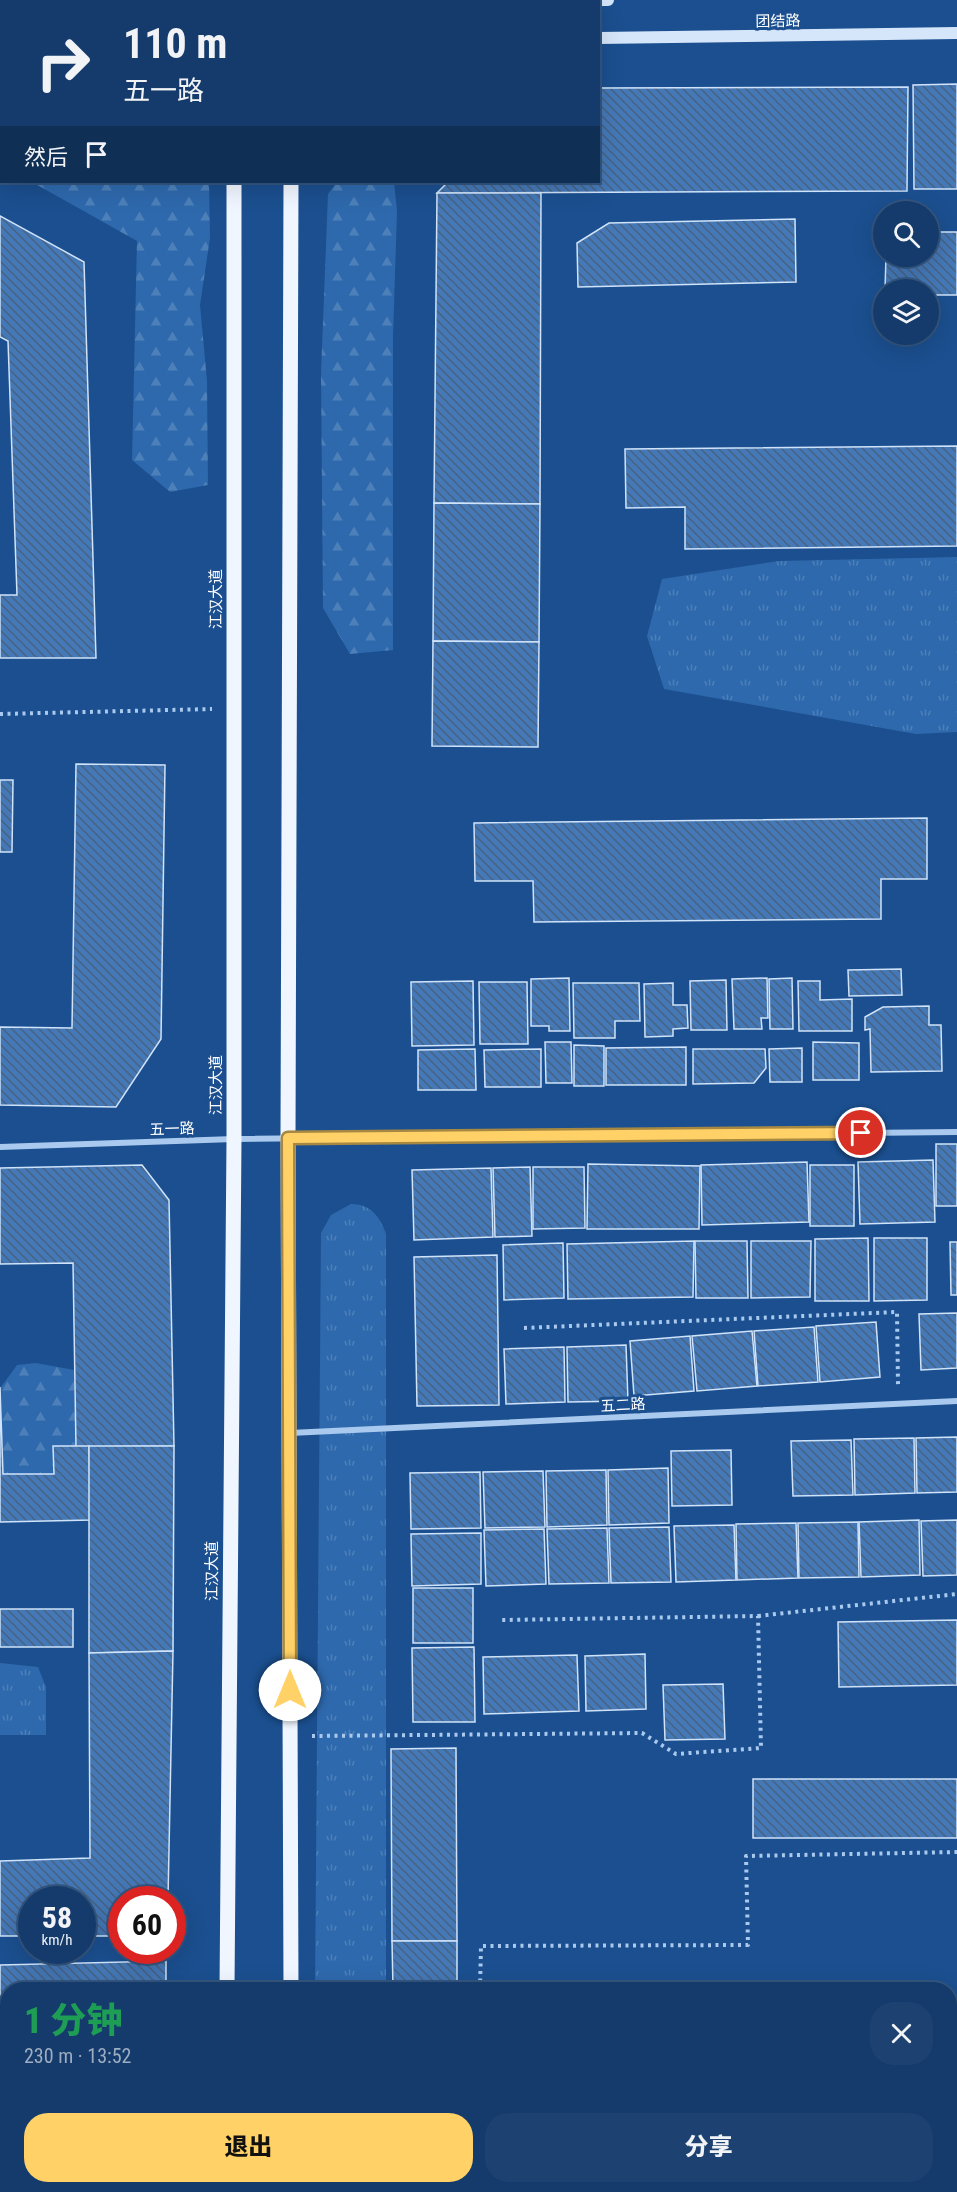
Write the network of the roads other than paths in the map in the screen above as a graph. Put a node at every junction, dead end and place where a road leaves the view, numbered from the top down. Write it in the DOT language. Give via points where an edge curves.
graph roads {
  1 [pos="957,33"];
  2 [pos="600,38"];
  3 [pos="234,183"];
  4 [pos="291,183"];
  5 [pos="957,1132"];
  6 [pos="234,1138"];
  7 [pos="288,1138"];
  8 [pos="0,1147"];
  9 [pos="957,1401"];
  10 [pos="289,1432"];
  11 [pos="227,1982"];
  12 [pos="291,1982"];
  1 -- 2 [label="main road, 团结路"];
  3 -- 6 [label="main road, 江汉大道"];
  4 -- 7 [label="main road"];
  5 -- 7 [label="street, 五一路"];
  6 -- 7 [label="street, 五一路"];
  6 -- 8 [label="street, 五一路"];
  6 -- 11 [label="main road, 江汉大道"];
  7 -- 10 [label="main road"];
  9 -- 10 [label="street, 五二路"];
  10 -- 12 [label="main road"];
}
